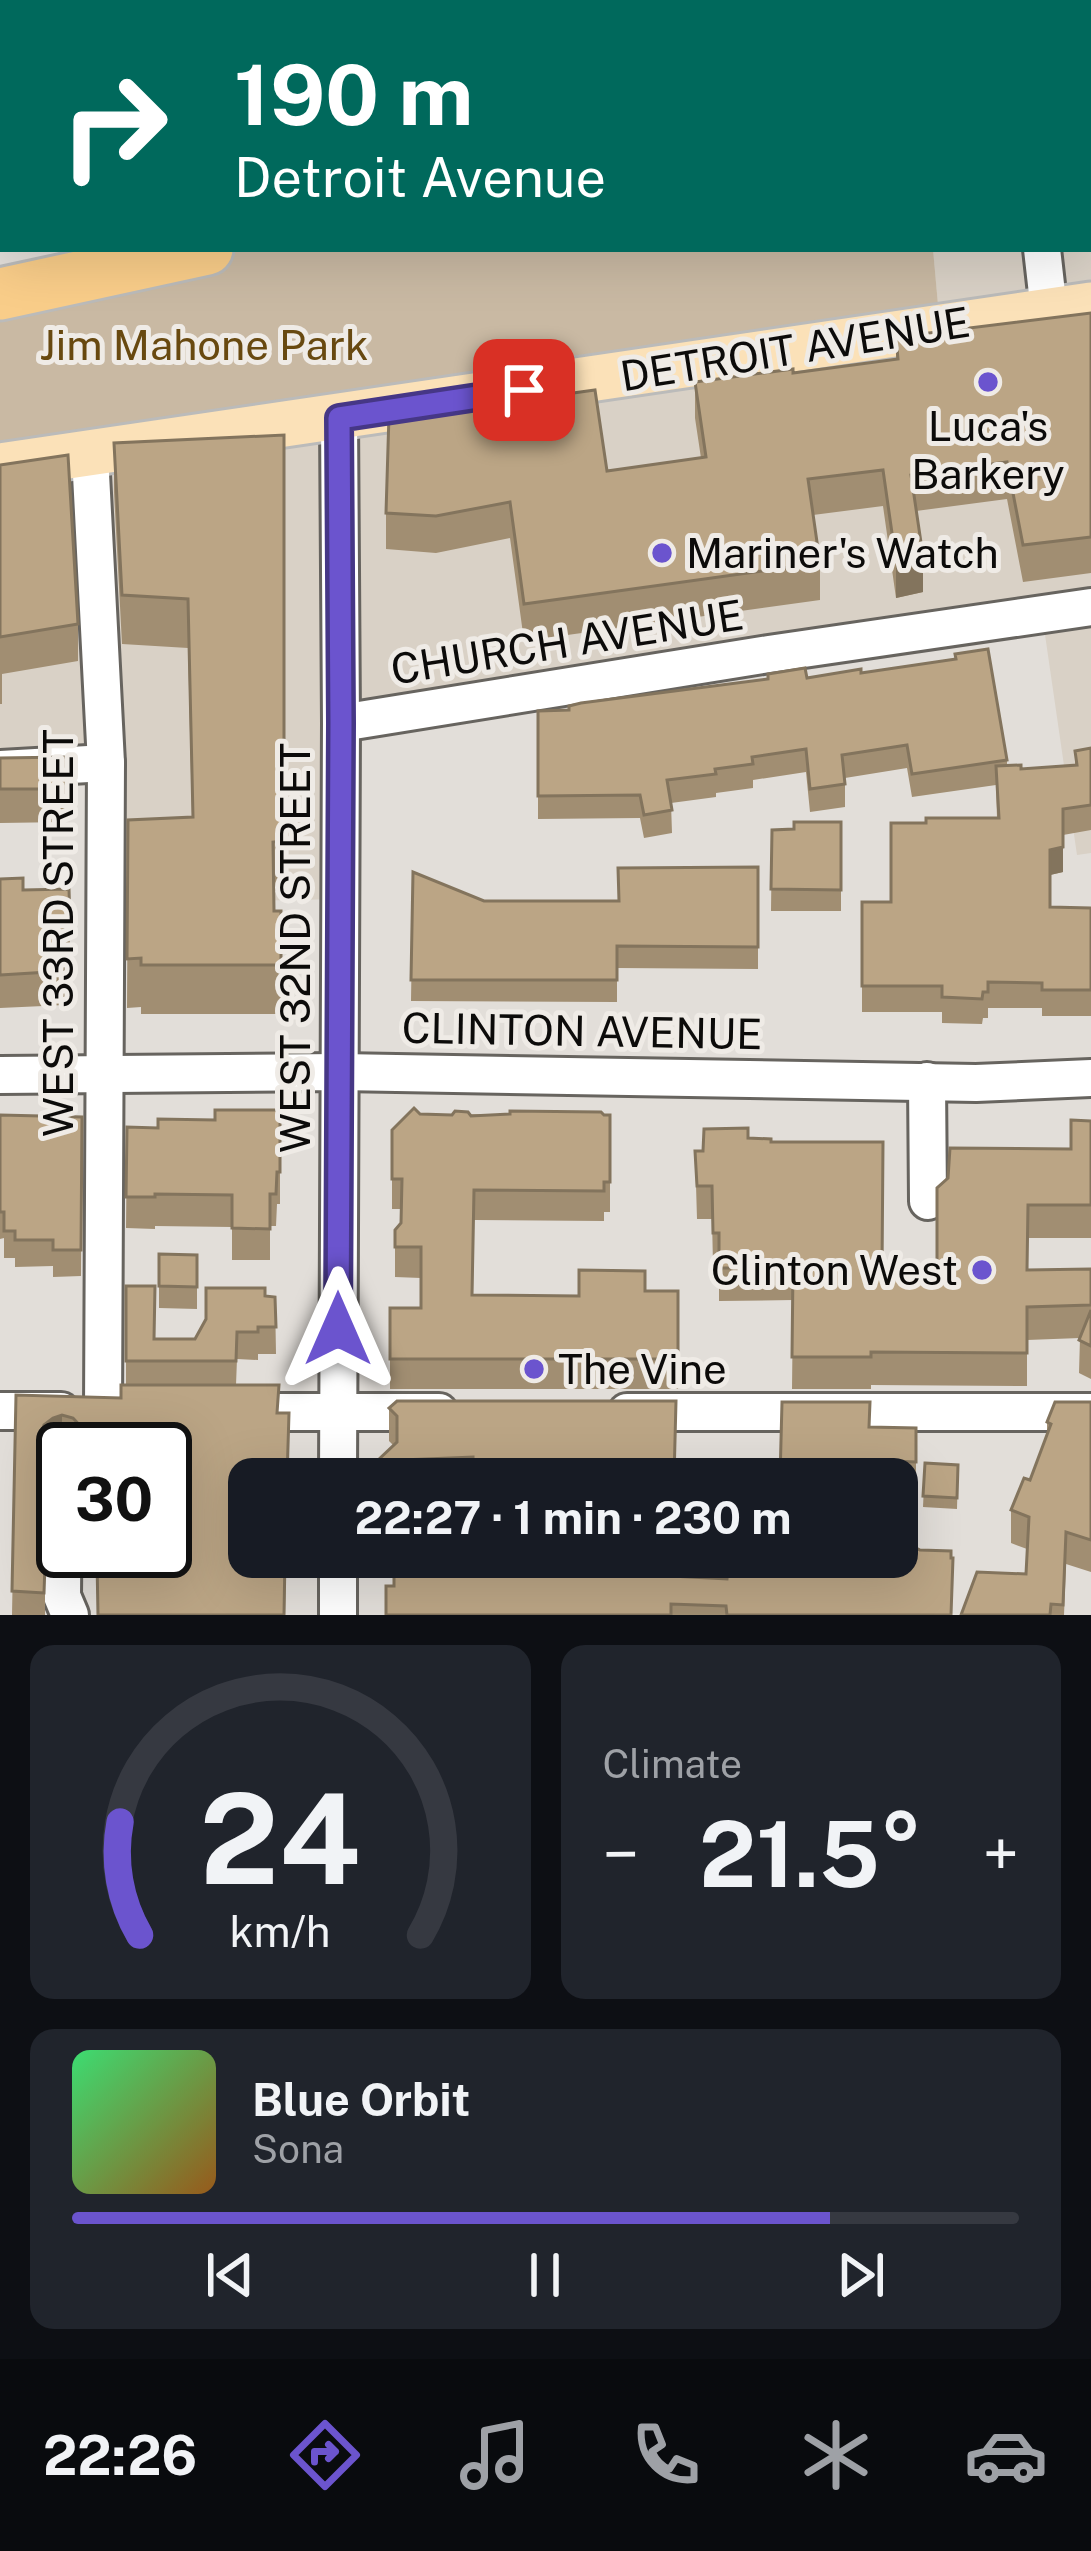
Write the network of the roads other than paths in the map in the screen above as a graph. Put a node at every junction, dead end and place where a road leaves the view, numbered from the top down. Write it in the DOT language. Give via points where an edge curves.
graph roads {
  1 [pos="193,252"];
  2 [pos="1043,252"];
  3 [pos="0,294"];
  4 [pos="1070,308"];
  5 [pos="339,418"];
  6 [pos="90,454"];
  7 [pos="0,466"];
  8 [pos="1091,607"];
  9 [pos="341,723"];
  10 [pos="106,763"];
  11 [pos="0,769"];
  12 [pos="340,1072"];
  13 [pos="104,1075"];
  14 [pos="0,1076"];
  15 [pos="1091,1078"];
  16 [pos="927,1082"];
  17 [pos="928,1201"];
  18 [pos="0,1411"];
  19 [pos="197,1412"];
  20 [pos="338,1412"];
  21 [pos="473,1412"];
  22 [pos="592,1412"];
  23 [pos="1091,1412"];
  24 [pos="338,1458"];
  25 [pos="62,1578"];
  26 [pos="338,1578"];
  27 [pos="70,1615"];
  28 [pos="338,1615"];
  1 -- 3 [label="highway"];
  2 -- 4 [label="street"];
  4 -- 5 [label="main road, DETROIT AVENUE"];
  5 -- 6 [label="main road, DETROIT AVENUE"];
  5 -- 9 [label="street, WEST 32ND STREET"];
  6 -- 7 [label="main road, DETROIT AVENUE"];
  6 -- 10 [label="street, WEST 33RD STREET"];
  8 -- 9 [label="street, CHURCH AVENUE"];
  9 -- 12 [label="street, WEST 32ND STREET"];
  10 -- 11 [label="street"];
  10 -- 13 [label="street, WEST 33RD STREET"];
  12 -- 13 [label="street, CLINTON AVENUE"];
  12 -- 16 [label="street, CLINTON AVENUE"];
  12 -- 20 [label="street, WEST 32ND STREET"];
  13 -- 14 [label="street, CLINTON AVENUE"];
  13 -- 18 [label="street, WEST 33RD STREET" via="115,1412"];
  15 -- 16 [label="street, CLINTON AVENUE"];
  16 -- 17 [label="street"];
  19 -- 20 [label="street"];
  20 -- 21 [label="street"];
  20 -- 24 [label="street, WEST 32ND STREET"];
  22 -- 23 [label="street"];
  25 -- 27 [label="street"];
  26 -- 28 [label="street"];
}
